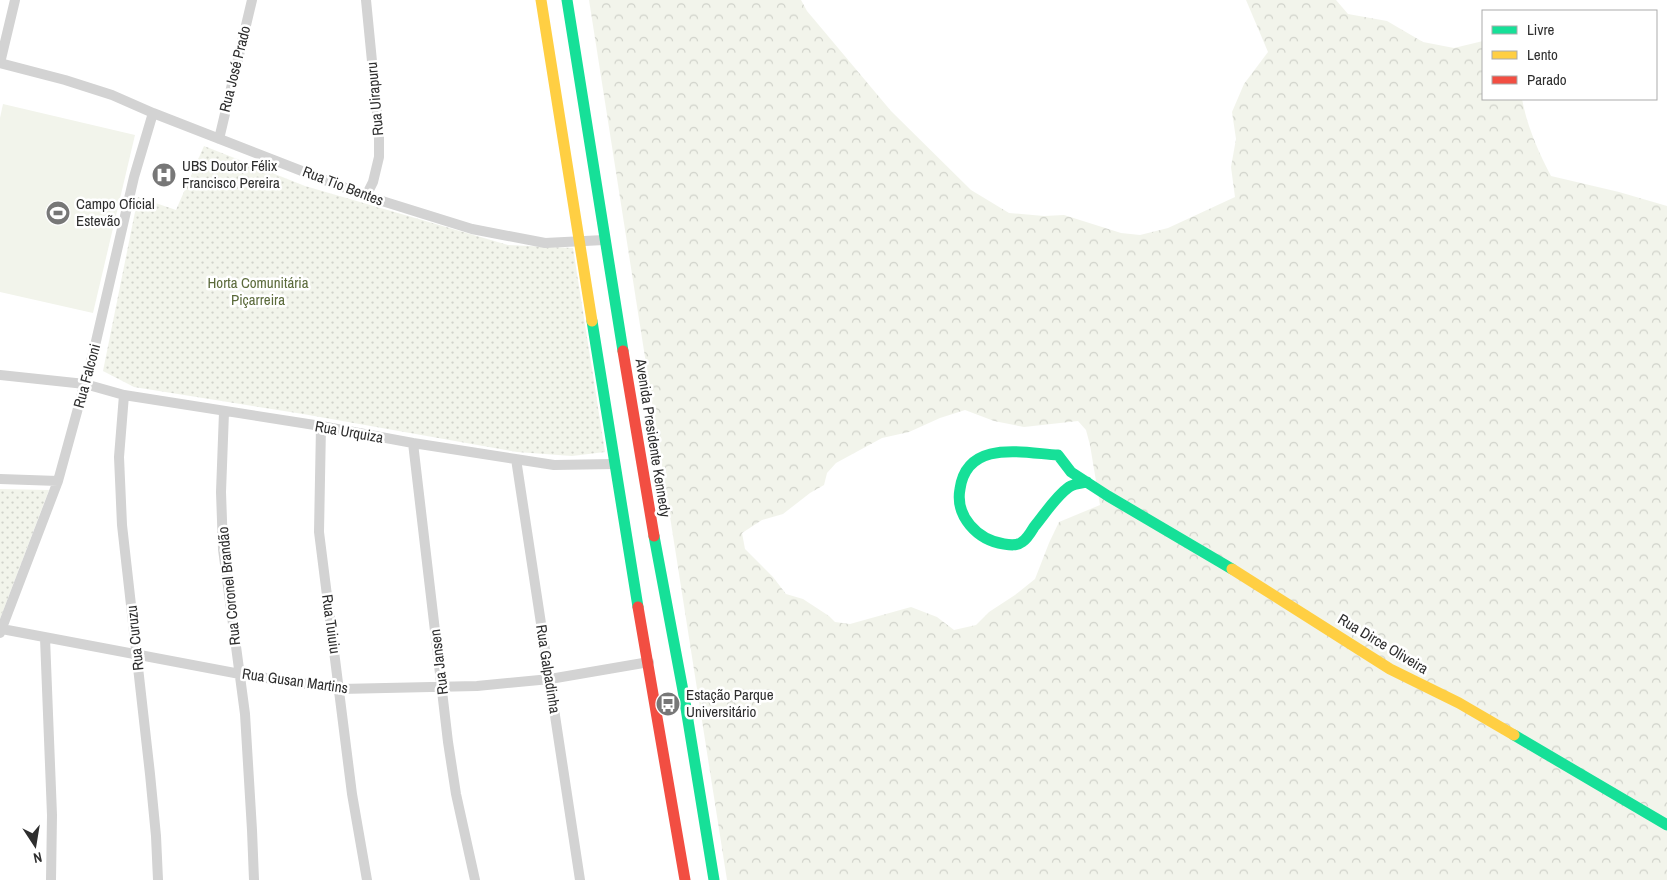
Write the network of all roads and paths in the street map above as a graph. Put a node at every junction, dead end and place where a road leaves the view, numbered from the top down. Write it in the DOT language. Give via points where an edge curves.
graph roads {
  1 [pos="15,0"];
  2 [pos="252,0"];
  3 [pos="366,0"];
  4 [pos="541,0"];
  5 [pos="567,0"];
  6 [pos="0,63"];
  7 [pos="153,113"];
  8 [pos="218,139"];
  9 [pos="366,196"];
  10 [pos="604,240"];
  11 [pos="580,241"];
  12 [pos="0,376"];
  13 [pos="85,384"];
  14 [pos="124,395"];
  15 [pos="224,412"];
  16 [pos="321,426"];
  17 [pos="413,443"];
  18 [pos="516,459"];
  19 [pos="614,464"];
  20 [pos="0,479"];
  21 [pos="58,481"];
  22 [pos="1087,482"];
  23 [pos="1,631"];
  24 [pos="45,638"];
  25 [pos="136,654"];
  26 [pos="649,662"];
  27 [pos="240,674"];
  28 [pos="550,680"];
  29 [pos="442,687"];
  30 [pos="340,689"];
  31 [pos="1667,826"];
  32 [pos="51,880"];
  33 [pos="158,880"];
  34 [pos="254,880"];
  35 [pos="367,880"];
  36 [pos="475,880"];
  37 [pos="580,880"];
  38 [pos="685,880"];
  39 [pos="714,880"];
  1 -- 6 [label="street"];
  2 -- 8 [label="street, Rua José Prado"];
  3 -- 9 [label="street, Rua Uirapuru" via="379,141 373,182"];
  4 -- 11 [label="main road"];
  5 -- 10 [label="main road, Avenida Presidente Kennedy"];
  6 -- 7 [label="street, Rua Tio Bentes" via="112,95"];
  7 -- 8 [label="street, Rua Tio Bentes"];
  7 -- 13 [label="street, Rua Falconi" via="134,177"];
  8 -- 9 [label="street, Rua Tio Bentes"];
  9 -- 11 [label="street, Rua Tio Bentes" via="472,230 545,243"];
  10 -- 11 [label="street, Rua Tio Bentes"];
  10 -- 39 [label="main road, Avenida Presidente Kennedy"];
  11 -- 19 [label="main road"];
  12 -- 13 [label="street, Rua Urquiza"];
  13 -- 14 [label="street, Rua Urquiza"];
  13 -- 21 [label="street, Rua Falconi"];
  14 -- 15 [label="street, Rua Urquiza"];
  14 -- 25 [label="street, Rua Curuzu" via="120,457 122,525"];
  15 -- 16 [label="street, Rua Urquiza"];
  15 -- 27 [label="street, Rua Coronel Brandão" via="223,549"];
  16 -- 17 [label="street, Rua Urquiza"];
  16 -- 30 [label="street, Rua Tuiuiu" via="319,532"];
  17 -- 18 [label="street, Rua Urquiza"];
  17 -- 29 [label="street, Rua Jansen"];
  18 -- 19 [label="street, Rua Urquiza" via="554,465"];
  18 -- 28 [label="street, Rua Galpadinha"];
  19 -- 26 [label="main road"];
  20 -- 21 [label="street"];
  21 -- 23 [label="street, Rua Falconi"];
  22 -- 22 [label="main road, Rua Dirce Oliveira" via="1071,472 1058,455 988,453 976,460 964,474 958,502 977,534 997,543 1013,545 1023,542 1070,486"];
  22 -- 31 [label="main road, Rua Dirce Oliveira" via="1390,669 1459,703"];
  23 -- 24 [label="street, Rua Gusan Martins"];
  24 -- 25 [label="street, Rua Gusan Martins"];
  24 -- 32 [label="street" via="52,815"];
  25 -- 27 [label="street, Rua Gusan Martins"];
  25 -- 33 [label="street, Rua Curuzu" via="155,818"];
  26 -- 28 [label="street, Rua Gusan Martins"];
  26 -- 38 [label="main road"];
  27 -- 30 [label="street, Rua Gusan Martins"];
  27 -- 34 [label="street, Rua Coronel Brandão"];
  28 -- 29 [label="street, Rua Gusan Martins"];
  28 -- 37 [label="street, Rua Galpadinha"];
  29 -- 30 [label="street, Rua Gusan Martins"];
  29 -- 36 [label="street, Rua Jansen" via="455,785"];
  30 -- 35 [label="street, Rua Tuiuiu" via="352,794"];
}
